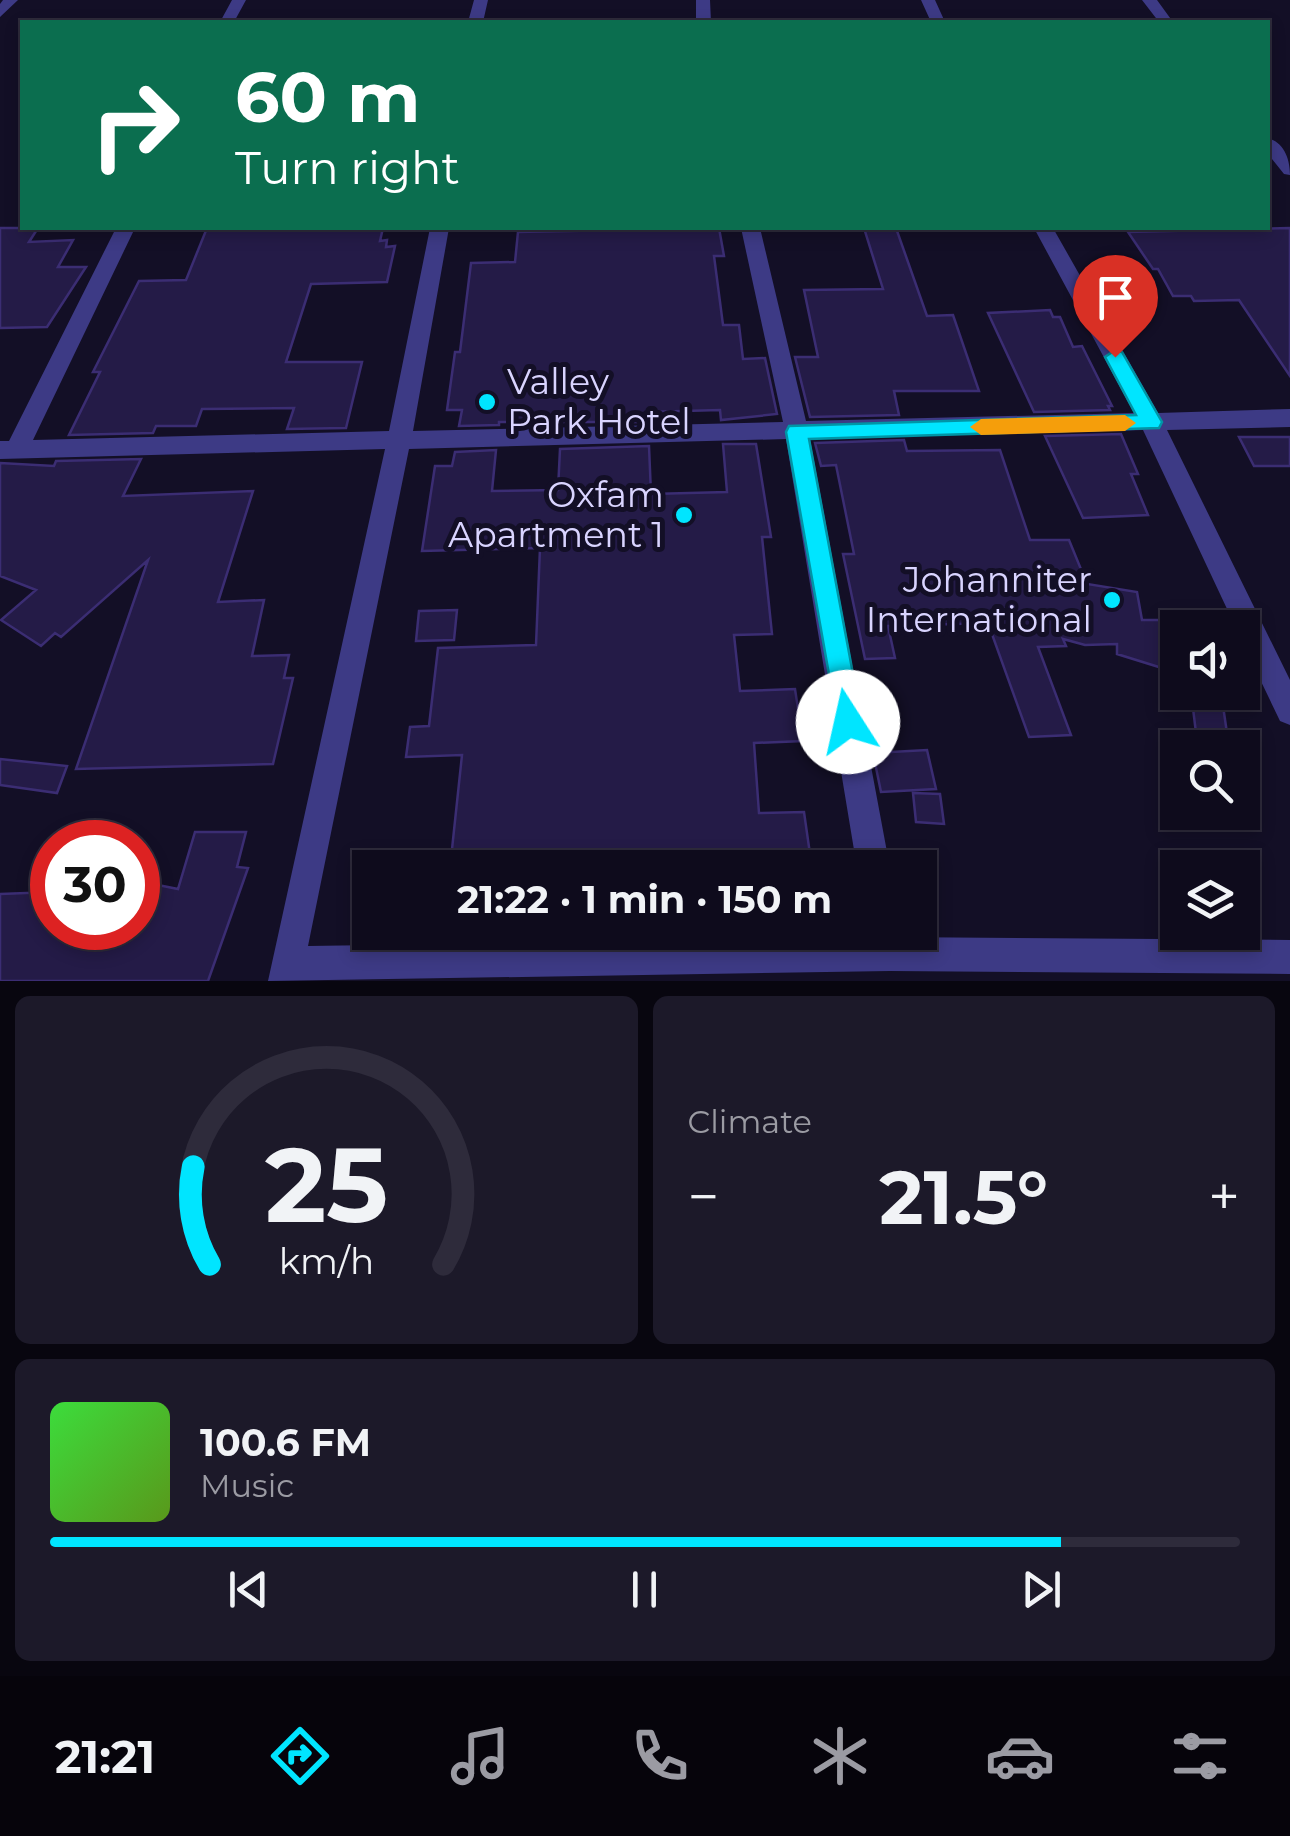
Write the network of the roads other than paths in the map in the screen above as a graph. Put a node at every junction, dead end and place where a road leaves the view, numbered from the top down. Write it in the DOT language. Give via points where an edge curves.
graph roads {
  1 [pos="0,0"];
  2 [pos="11,0"];
  3 [pos="0,13"];
  4 [pos="1270,145"];
  5 [pos="1290,170"];
  6 [pos="125,230"];
  7 [pos="438,230"];
  8 [pos="750,230"];
  9 [pos="1045,230"];
  10 [pos="1290,418"];
  11 [pos="1151,422"];
  12 [pos="797,432"];
  13 [pos="399,440"];
  14 [pos="8,450"];
  15 [pos="1290,712"];
  16 [pos="871,850"];
  17 [pos="937,945"];
  18 [pos="747,950"];
  19 [pos="1290,956"];
  20 [pos="285,973"];
  1 -- 2 [label="street"];
  2 -- 3 [label="street"];
  4 -- 5 [label="street"];
  6 -- 14 [label="street"];
  7 -- 13 [label="street"];
  8 -- 12 [label="street"];
  9 -- 11 [label="street"];
  10 -- 11 [label="street"];
  11 -- 12 [label="street"];
  11 -- 15 [label="street"];
  12 -- 13 [label="street"];
  12 -- 16 [label="street"];
  13 -- 14 [label="street"];
  13 -- 20 [label="street"];
  17 -- 19 [label="street"];
  18 -- 20 [label="street"];
}
